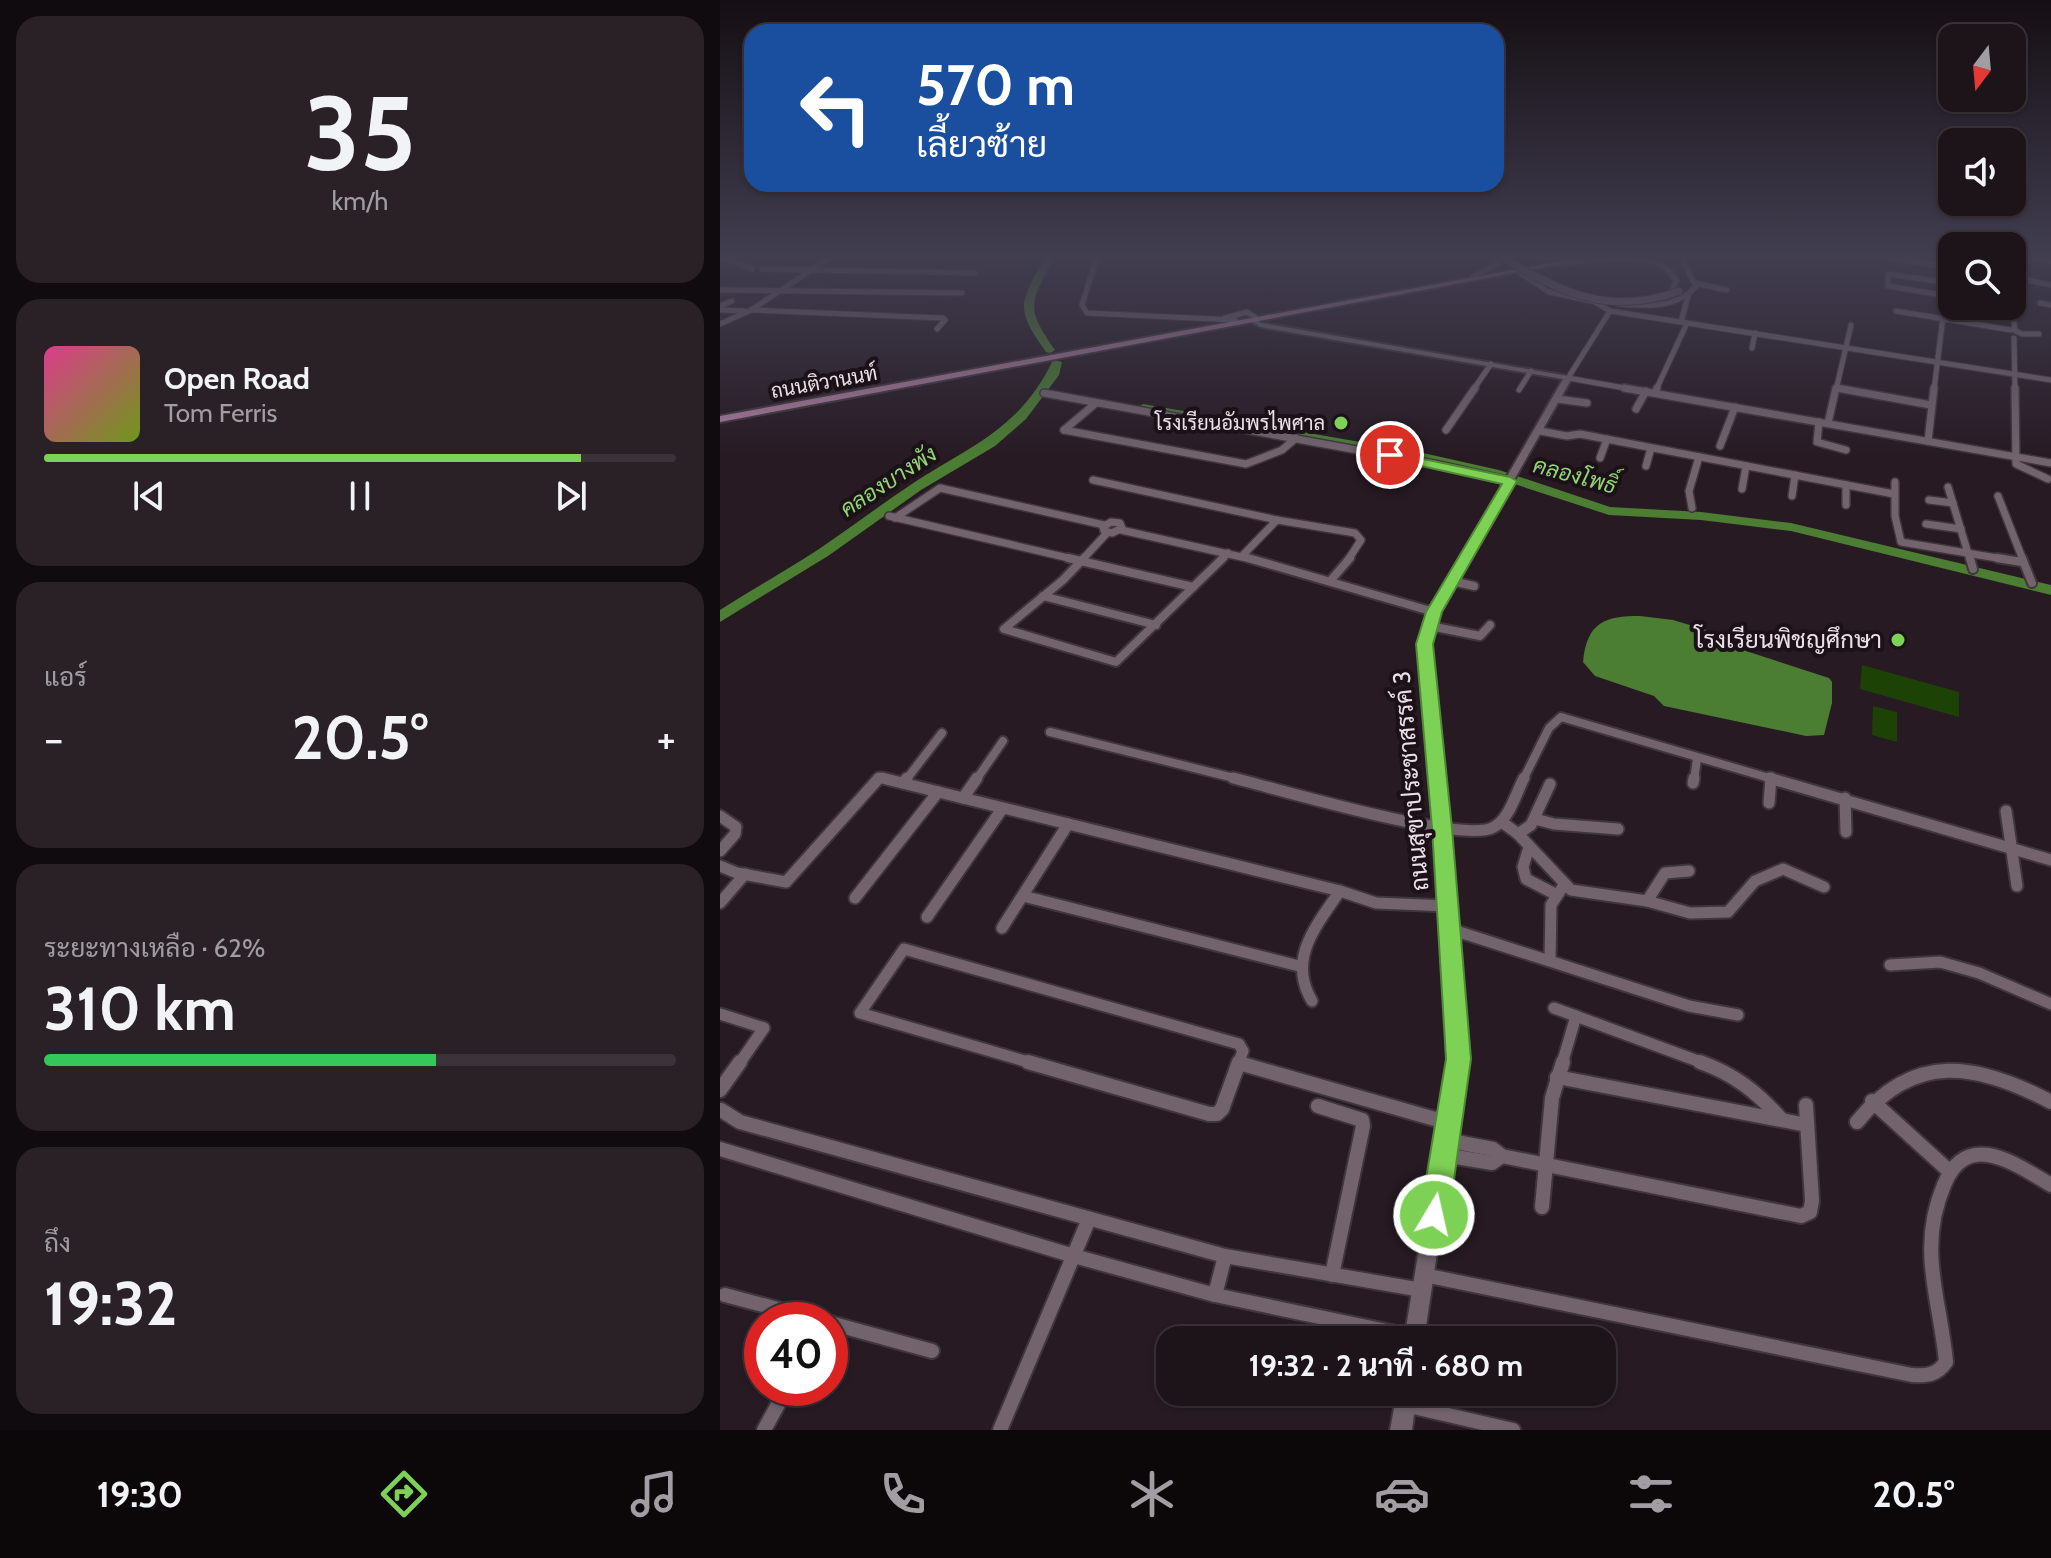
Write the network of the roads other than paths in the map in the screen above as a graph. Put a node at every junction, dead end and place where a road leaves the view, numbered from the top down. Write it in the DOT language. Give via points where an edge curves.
graph roads {
  1 [pos="942,324"];
  2 [pos="1215,324"];
  3 [pos="1229,324"];
  4 [pos="1259,324"];
  5 [pos="1602,324"];
  6 [pos="1683,324"];
  7 [pos="1695,324"];
  8 [pos="1943,324"];
  9 [pos="1966,324"];
  10 [pos="2014,324"];
  11 [pos="1851,325"];
  12 [pos="937,329"];
  13 [pos="1755,333"];
  14 [pos="2014,334"];
  15 [pos="2039,334"];
  16 [pos="1752,348"];
  17 [pos="1847,348"];
  18 [pos="1938,362"];
  19 [pos="1491,364"];
  20 [pos="1531,371"];
  21 [pos="2015,374"];
  22 [pos="2051,380"];
  23 [pos="1566,381"];
  24 [pos="1837,388"];
  25 [pos="1519,390"];
  26 [pos="1646,391"];
  27 [pos="1611,392"];
  28 [pos="1044,393"];
  29 [pos="1655,393"];
  30 [pos="1557,399"];
  31 [pos="1096,403"];
  32 [pos="1587,403"];
  33 [pos="1931,405"];
  34 [pos="1735,407"];
  35 [pos="1636,409"];
  36 [pos="720,417"];
  37 [pos="1819,422"];
  38 [pos="1828,423"];
  39 [pos="1446,430"];
  40 [pos="1540,431"];
  41 [pos="1296,438"];
  42 [pos="1607,439"];
  43 [pos="1928,441"];
  44 [pos="1720,446"];
  45 [pos="1651,448"];
  46 [pos="1846,450"];
  47 [pos="2015,456"];
  48 [pos="1699,457"];
  49 [pos="1600,458"];
  50 [pos="2051,463"];
  51 [pos="1646,466"];
  52 [pos="1746,466"];
  53 [pos="1795,475"];
  54 [pos="2048,479"];
  55 [pos="1093,480"];
  56 [pos="1511,480"];
  57 [pos="1895,482"];
  58 [pos="1846,485"];
  59 [pos="1948,487"];
  60 [pos="1742,489"];
  61 [pos="1894,494"];
  62 [pos="1792,496"];
  63 [pos="1998,496"];
  64 [pos="1929,500"];
  65 [pos="1953,503"];
  66 [pos="1846,505"];
  67 [pos="1692,508"];
  68 [pos="1277,520"];
  69 [pos="1926,524"];
  70 [pos="1106,529"];
  71 [pos="1961,529"];
  72 [pos="1228,553"];
  73 [pos="1968,553"];
  74 [pos="1242,556"];
  75 [pos="1080,562"];
  76 [pos="2022,562"];
  77 [pos="1973,569"];
  78 [pos="1331,580"];
  79 [pos="1452,581"];
  80 [pos="2032,583"];
  81 [pos="1474,586"];
  82 [pos="1193,587"];
  83 [pos="1043,596"];
  84 [pos="1432,619"];
  85 [pos="1156,625"];
  86 [pos="1490,625"];
  87 [pos="1050,732"];
  88 [pos="942,733"];
  89 [pos="1003,741"];
  90 [pos="1697,759"];
  91 [pos="1771,778"];
  92 [pos="903,783"];
  93 [pos="1693,783"];
  94 [pos="1550,784"];
  95 [pos="938,792"];
  96 [pos="963,798"];
  97 [pos="1845,798"];
  98 [pos="1769,803"];
  99 [pos="1002,809"];
  100 [pos="2006,811"];
  101 [pos="720,816"];
  102 [pos="1535,819"];
  103 [pos="1502,822"];
  104 [pos="1068,824"];
  105 [pos="1442,828"];
  106 [pos="1618,829"];
  107 [pos="1846,832"];
  108 [pos="1518,834"];
  109 [pos="1529,847"];
  110 [pos="2011,847"];
  111 [pos="720,851"];
  112 [pos="2051,860"];
  113 [pos="720,866"];
  114 [pos="1689,871"];
  115 [pos="745,874"];
  116 [pos="2017,886"];
  117 [pos="1824,887"];
  118 [pos="1560,890"];
  119 [pos="1340,891"];
  120 [pos="1023,896"];
  121 [pos="855,898"];
  122 [pos="1647,901"];
  123 [pos="720,903"];
  124 [pos="1448,906"];
  125 [pos="927,917"];
  126 [pos="1002,928"];
  127 [pos="1450,929"];
  128 [pos="1550,959"];
  129 [pos="1890,965"];
  130 [pos="1299,966"];
  131 [pos="1312,1001"];
  132 [pos="2051,1004"];
  133 [pos="1554,1008"];
  134 [pos="720,1014"];
  135 [pos="1738,1015"];
  136 [pos="1576,1016"];
  137 [pos="1239,1063"];
  138 [pos="1557,1077"];
  139 [pos="720,1090"];
  140 [pos="1872,1101"];
  141 [pos="2051,1102"];
  142 [pos="1806,1105"];
  143 [pos="1318,1106"];
  144 [pos="720,1111"];
  145 [pos="1781,1119"];
  146 [pos="1857,1122"];
  147 [pos="1449,1123"];
  148 [pos="1807,1125"];
  149 [pos="1445,1147"];
  150 [pos="720,1149"];
  151 [pos="1544,1164"];
  152 [pos="1948,1170"];
  153 [pos="2051,1185"];
  154 [pos="1542,1207"];
  155 [pos="1089,1219"];
  156 [pos="1074,1256"];
  157 [pos="1225,1256"];
  158 [pos="1332,1275"];
  159 [pos="1423,1282"];
  160 [pos="725,1295"];
  161 [pos="1215,1295"];
  162 [pos="751,1302"];
  163 [pos="1356,1326"];
  164 [pos="1417,1326"];
  165 [pos="848,1328"];
  166 [pos="932,1351"];
  167 [pos="777,1406"];
  168 [pos="1405,1406"];
  169 [pos="1430,1406"];
  170 [pos="764,1430"];
  171 [pos="1000,1430"];
  172 [pos="1401,1430"];
  173 [pos="1513,1430"];
  1 -- 12 [label="street"];
  2 -- 36 [label="main road, ถนนติวานนท์"];
  3 -- 36 [label="main road, ถนนติวานนท์"];
  4 -- 19 [label="street"];
  5 -- 23 [label="street"];
  6 -- 29 [label="street"];
  7 -- 13 [label="street"];
  8 -- 18 [label="street"];
  9 -- 14 [label="street"];
  10 -- 14 [label="street"];
  11 -- 17 [label="street"];
  13 -- 16 [label="street"];
  13 -- 17 [label="street"];
  14 -- 15 [label="street"];
  14 -- 21 [label="street"];
  17 -- 18 [label="street"];
  17 -- 24 [label="street"];
  18 -- 21 [label="street"];
  18 -- 33 [label="street"];
  19 -- 20 [label="street"];
  19 -- 39 [label="street"];
  20 -- 23 [label="street"];
  20 -- 25 [label="street"];
  21 -- 22 [label="street"];
  21 -- 47 [label="street"];
  23 -- 26 [label="street"];
  23 -- 27 [label="street"];
  23 -- 30 [label="street, ถนนสุขาประชาสรรค์ 3"];
  24 -- 33 [label="street"];
  24 -- 38 [label="street"];
  26 -- 29 [label="street"];
  26 -- 35 [label="street"];
  28 -- 31 [label="street"];
  29 -- 34 [label="street"];
  30 -- 32 [label="street"];
  30 -- 40 [label="street, ถนนสุขาประชาสรรค์ 3"];
  31 -- 41 [label="street"];
  31 -- 41 [label="street" via="1064,430 1246,464 1282,450"];
  33 -- 43 [label="street"];
  34 -- 37 [label="street"];
  34 -- 44 [label="street"];
  37 -- 38 [label="street"];
  37 -- 46 [label="street" via="1817,442"];
  38 -- 43 [label="street"];
  40 -- 42 [label="street"];
  40 -- 56 [label="street, ถนนสุขาประชาสรรค์ 3"];
  41 -- 56 [label="street"];
  42 -- 45 [label="street"];
  42 -- 49 [label="street"];
  43 -- 47 [label="street"];
  45 -- 48 [label="street"];
  45 -- 51 [label="street"];
  47 -- 50 [label="street"];
  47 -- 54 [label="street" via="2018,466"];
  48 -- 52 [label="street"];
  48 -- 67 [label="street" via="1689,491"];
  52 -- 53 [label="street"];
  52 -- 60 [label="street"];
  53 -- 58 [label="street"];
  53 -- 62 [label="street"];
  55 -- 68 [label="street"];
  56 -- 79 [label="street, ถนนสุขาประชาสรรค์ 3"];
  57 -- 61 [label="street"];
  58 -- 61 [label="street"];
  58 -- 66 [label="street"];
  59 -- 65 [label="street"];
  61 -- 73 [label="street" via="1901,542"];
  63 -- 76 [label="street"];
  64 -- 65 [label="street"];
  65 -- 71 [label="street"];
  68 -- 74 [label="street"];
  68 -- 78 [label="street" via="1355,533 1359,547"];
  69 -- 71 [label="street"];
  70 -- 72 [label="street" via="1118,522 1121,530"];
  70 -- 75 [label="street"];
  70 -- 75 [label="street" via="936,488 892,517"];
  71 -- 73 [label="street"];
  72 -- 74 [label="street"];
  72 -- 82 [label="street"];
  73 -- 76 [label="street"];
  73 -- 77 [label="street"];
  74 -- 78 [label="street"];
  75 -- 82 [label="street"];
  75 -- 83 [label="street"];
  76 -- 80 [label="street"];
  78 -- 84 [label="street"];
  79 -- 81 [label="street"];
  79 -- 84 [label="street, ถนนสุขาประชาสรรค์ 3"];
  82 -- 85 [label="street"];
  83 -- 85 [label="street"];
  83 -- 85 [label="street" via="1004,629 1111,662 1121,659"];
  84 -- 86 [label="street" via="1476,636"];
  84 -- 105 [label="street, ถนนสุขาประชาสรรค์ 3" via="1424,644"];
  87 -- 105 [label="street"];
  88 -- 92 [label="street"];
  89 -- 96 [label="street"];
  90 -- 91 [label="street"];
  90 -- 93 [label="street"];
  90 -- 103 [label="street" via="1561,717 1549,728"];
  91 -- 97 [label="street"];
  91 -- 98 [label="street"];
  92 -- 95 [label="street"];
  92 -- 115 [label="street" via="875,779 786,882"];
  94 -- 102 [label="street"];
  95 -- 96 [label="street"];
  95 -- 121 [label="street"];
  96 -- 99 [label="street"];
  97 -- 107 [label="street"];
  97 -- 110 [label="street"];
  99 -- 104 [label="street"];
  99 -- 125 [label="street"];
  100 -- 110 [label="street"];
  101 -- 111 [label="street" via="736,827"];
  102 -- 106 [label="street"];
  102 -- 108 [label="street"];
  103 -- 105 [label="street" via="1489,830"];
  103 -- 108 [label="street"];
  104 -- 119 [label="street"];
  104 -- 120 [label="street"];
  105 -- 124 [label="street, ถนนสุขาประชาสรรค์ 3"];
  108 -- 109 [label="street"];
  109 -- 118 [label="street"];
  109 -- 118 [label="street" via="1523,877"];
  110 -- 112 [label="street"];
  110 -- 116 [label="street"];
  113 -- 115 [label="street"];
  114 -- 122 [label="street" via="1665,873"];
  115 -- 123 [label="street"];
  117 -- 122 [label="street" via="1783,869 1755,881 1728,912 1690,913"];
  118 -- 122 [label="street"];
  118 -- 128 [label="street" via="1551,905"];
  119 -- 124 [label="street" via="1376,903"];
  119 -- 130 [label="street"];
  120 -- 126 [label="street"];
  120 -- 130 [label="street"];
  124 -- 127 [label="street, ถนนสุขาประชาสรรค์ 3"];
  127 -- 128 [label="street"];
  127 -- 147 [label="street, ถนนสุขาประชาสรรค์ 3" via="1458,1059"];
  128 -- 135 [label="street" via="1689,1006"];
  129 -- 132 [label="street" via="1940,962"];
  130 -- 131 [label="street"];
  133 -- 136 [label="street"];
  134 -- 139 [label="street" via="764,1028"];
  136 -- 138 [label="street"];
  136 -- 145 [label="street" via="1723,1070 1758,1093"];
  137 -- 137 [label="street" via="1222,1109 1213,1115 860,1012 904,949 1239,1044 1244,1050"];
  137 -- 147 [label="street"];
  138 -- 145 [label="street"];
  138 -- 151 [label="street"];
  140 -- 141 [label="street" via="1914,1074 1935,1068 1972,1073"];
  140 -- 146 [label="street"];
  140 -- 152 [label="street"];
  142 -- 148 [label="street"];
  143 -- 158 [label="street" via="1362,1120 1363,1126"];
  144 -- 155 [label="street" via="740,1122"];
  145 -- 148 [label="street"];
  147 -- 149 [label="street, ถนนสุขาประชาสรรค์ 3"];
  148 -- 151 [label="street" via="1812,1201 1810,1212 1801,1216"];
  149 -- 151 [label="street" via="1492,1163 1502,1156"];
  149 -- 159 [label="street, ถนนสุขาประชาสรรค์ 3"];
  150 -- 156 [label="street"];
  151 -- 154 [label="street"];
  152 -- 153 [label="street" via="1961,1157 1992,1155"];
  152 -- 159 [label="street" via="1930,1234 1946,1362 1931,1376"];
  155 -- 156 [label="street"];
  155 -- 157 [label="street"];
  156 -- 161 [label="street"];
  156 -- 171 [label="street"];
  157 -- 158 [label="street"];
  157 -- 161 [label="street"];
  158 -- 159 [label="street"];
  159 -- 164 [label="street, ถนนสุขาประชาสรรค์ 3"];
  160 -- 162 [label="street"];
  161 -- 163 [label="street"];
  165 -- 166 [label="street"];
  167 -- 170 [label="street"];
  168 -- 172 [label="street"];
  169 -- 173 [label="street"];
}
